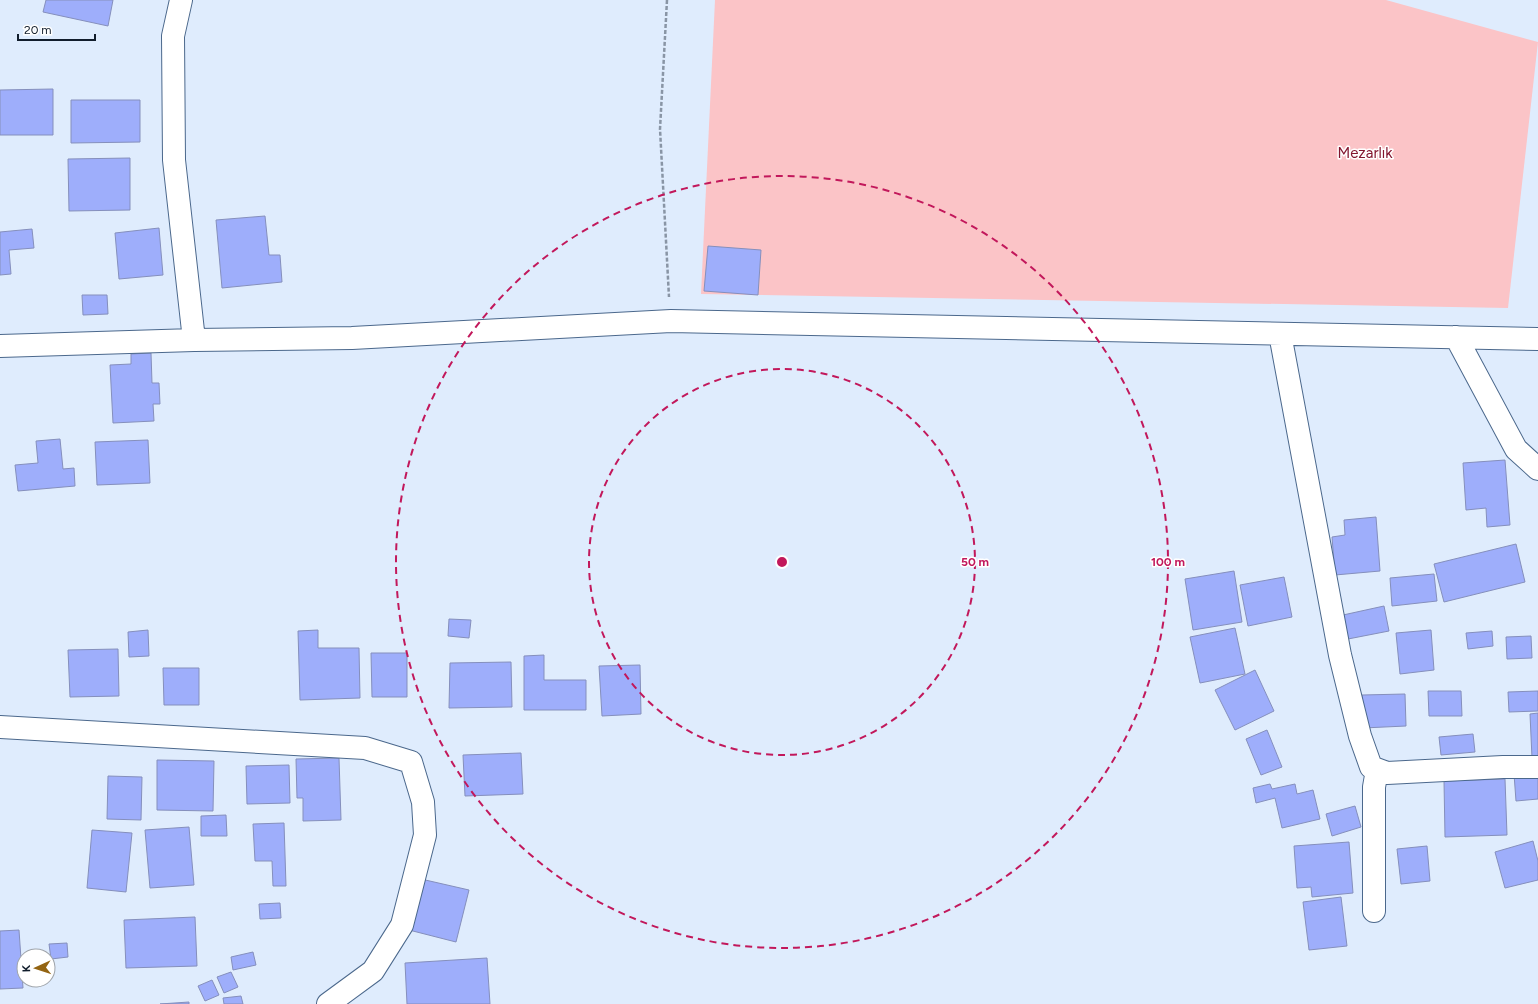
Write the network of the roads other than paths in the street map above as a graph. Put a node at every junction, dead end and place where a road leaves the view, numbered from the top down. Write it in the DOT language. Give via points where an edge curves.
graph roads {
  1 [pos="181,0"];
  2 [pos="1280,334"];
  3 [pos="1456,337"];
  4 [pos="1538,339"];
  5 [pos="194,340"];
  6 [pos="0,346"];
  7 [pos="1538,468"];
  8 [pos="0,726"];
  9 [pos="1538,767"];
  10 [pos="1377,770"];
  11 [pos="1374,911"];
  12 [pos="328,1004"];
  1 -- 5 [label="street" via="173,36 174,160"];
  2 -- 3 [label="street"];
  2 -- 5 [label="street" via="671,322 352,338"];
  2 -- 10 [label="street" via="1340,656 1360,736 1371,767"];
  3 -- 4 [label="street"];
  3 -- 7 [label="street" via="1516,449"];
  5 -- 6 [label="street"];
  8 -- 12 [label="street" via="365,748 412,762 423,802 425,835 402,925 373,971"];
  9 -- 10 [label="street" via="1387,774"];
  10 -- 11 [label="street" via="1374,787"];
}
